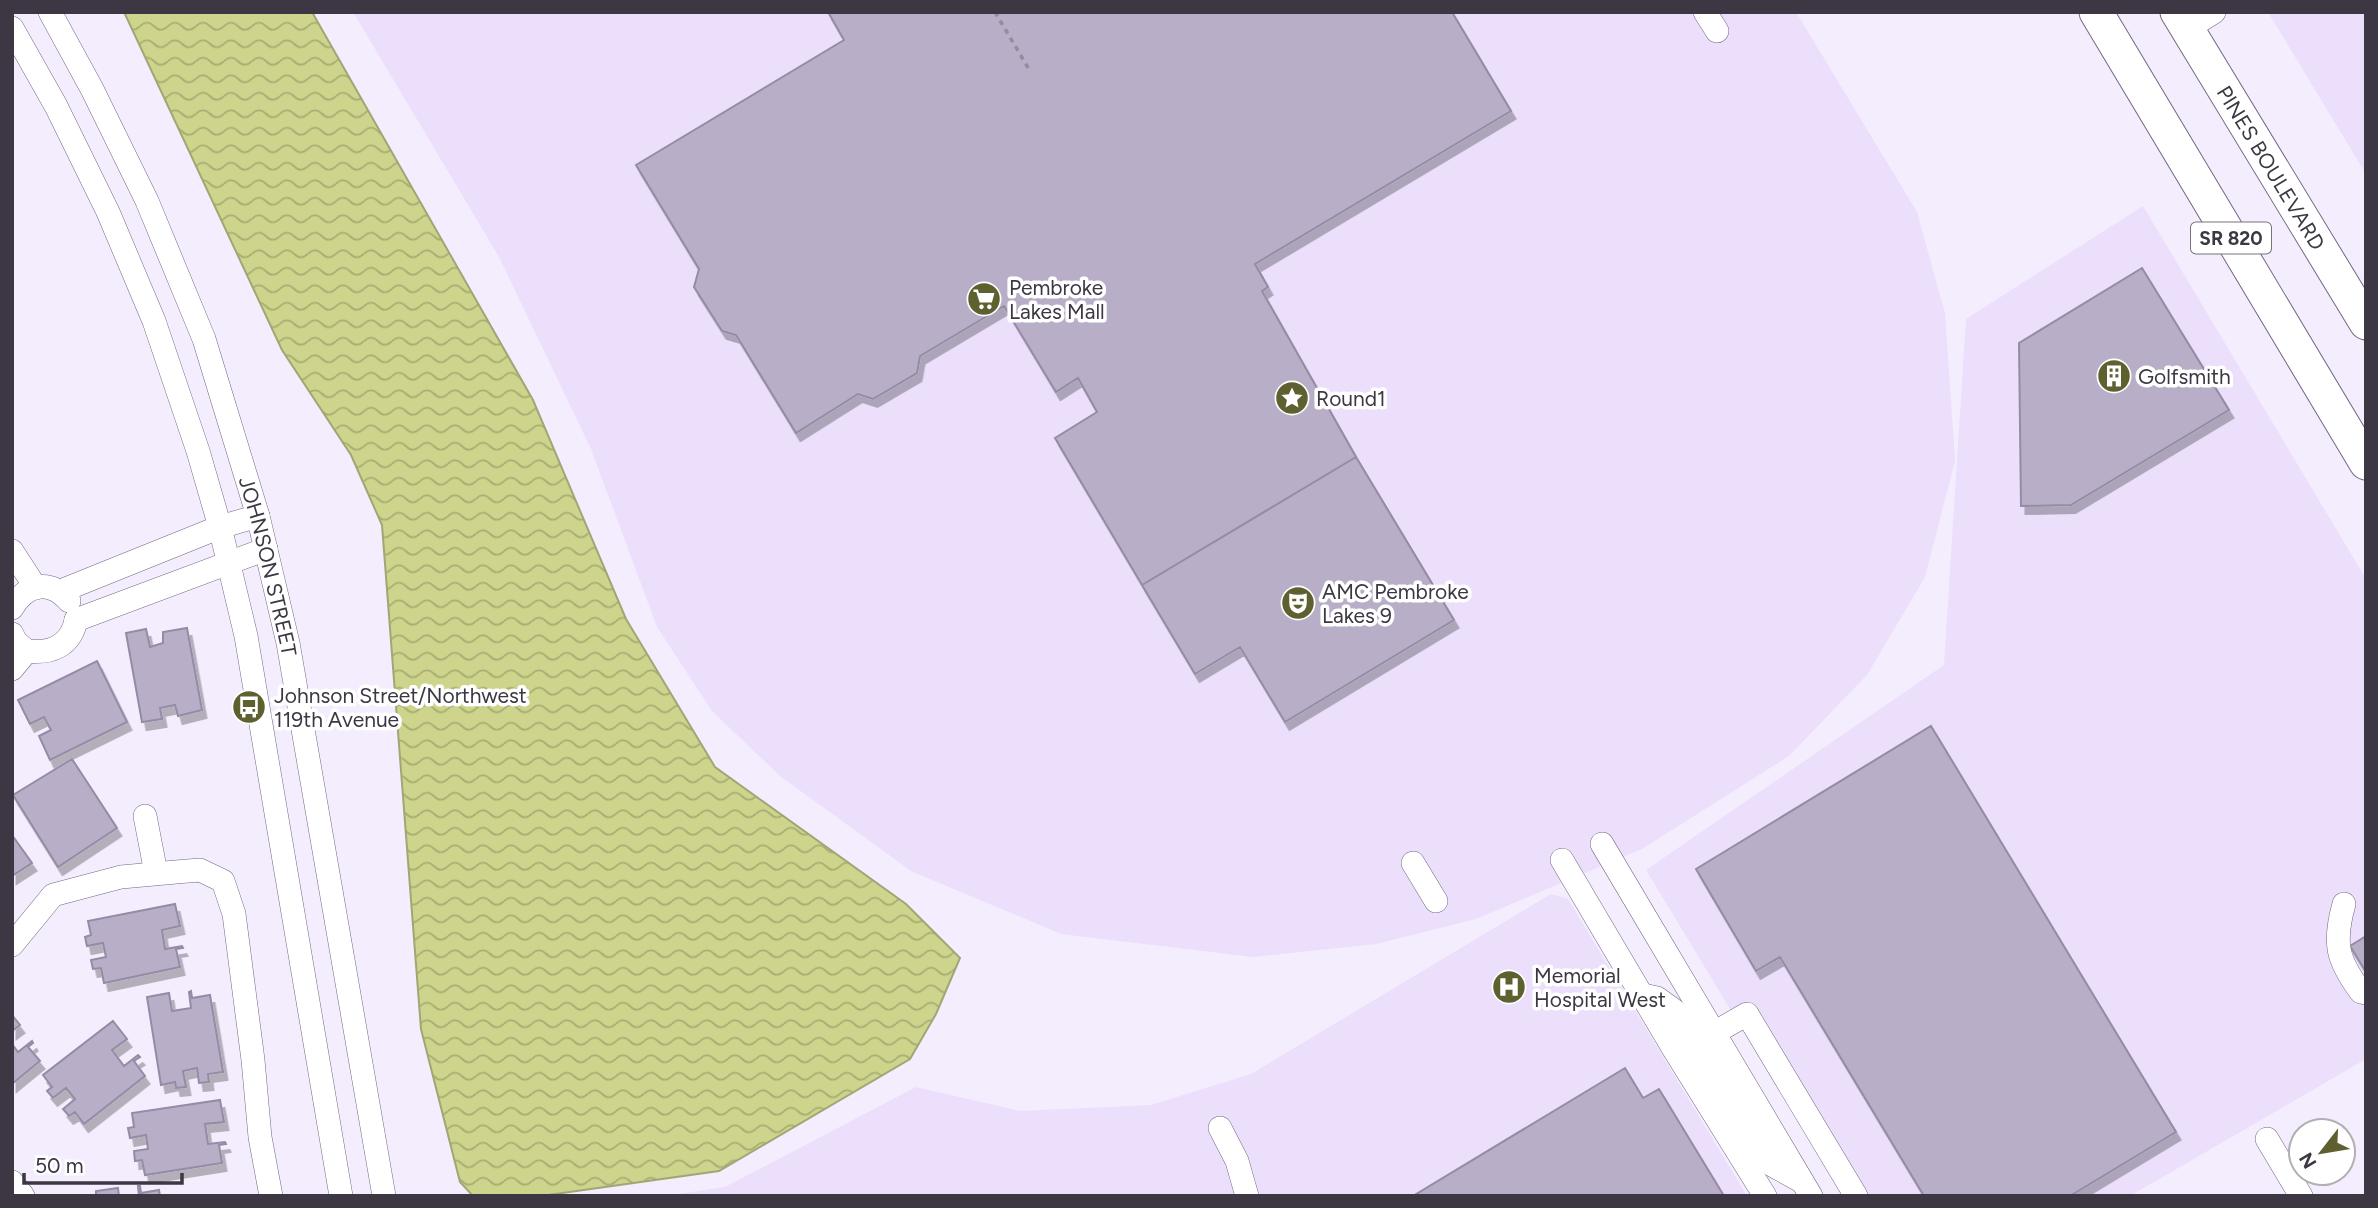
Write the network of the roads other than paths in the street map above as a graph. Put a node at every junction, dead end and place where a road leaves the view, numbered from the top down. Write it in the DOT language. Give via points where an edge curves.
graph roads {
  1 [pos="50,12"];
  2 [pos="2096,12"];
  3 [pos="2193,18"];
  4 [pos="12,28"];
  5 [pos="2366,323"];
  6 [pos="2366,463"];
  7 [pos="258,516"];
  8 [pos="220,527"];
  9 [pos="266,549"];
  10 [pos="12,551"];
  11 [pos="230,564"];
  12 [pos="36,588"];
  13 [pos="61,592"];
  14 [pos="12,608"];
  15 [pos="76,621"];
  16 [pos="20,643"];
  17 [pos="12,669"];
  18 [pos="145,816"];
  19 [pos="1602,844"];
  20 [pos="1562,860"];
  21 [pos="1413,863"];
  22 [pos="156,873"];
  23 [pos="1436,901"];
  24 [pos="2343,908"];
  25 [pos="12,945"];
  26 [pos="2366,993"];
  27 [pos="1643,995"];
  28 [pos="1706,1040"];
  29 [pos="1673,1048"];
  30 [pos="1220,1128"];
  31 [pos="2267,1139"];
  32 [pos="12,1182"];
  33 [pos="1808,1190"];
  34 [pos="23,1196"];
  35 [pos="271,1196"];
  36 [pos="341,1196"];
  37 [pos="384,1196"];
  38 [pos="1247,1196"];
  39 [pos="1765,1196"];
  40 [pos="1856,1196"];
  41 [pos="2301,1196"];
  1 -- 7 [label="street, JOHNSON STREET" via="147,201 204,339"];
  2 -- 6 [label="highway, SR 820"];
  3 -- 5 [label="highway, PINES BOULEVARD / SR 820"];
  4 -- 8 [label="street, JOHNSON STREET" via="108,212 154,321"];
  7 -- 8 [label="street"];
  7 -- 9 [label="street, JOHNSON STREET"];
  8 -- 11 [label="street, JOHNSON STREET"];
  8 -- 13 [label="street"];
  9 -- 11 [label="street"];
  9 -- 37 [label="street, JOHNSON STREET" via="288,643"];
  10 -- 12 [label="street"];
  11 -- 15 [label="street"];
  11 -- 36 [label="street, JOHNSON STREET"];
  12 -- 13 [label="street" via="50,586"];
  12 -- 14 [label="street"];
  13 -- 15 [label="street"];
  15 -- 16 [label="street" via="62,646 39,653"];
  16 -- 17 [label="street"];
  18 -- 22 [label="street"];
  19 -- 28 [label="street"];
  20 -- 27 [label="street"];
  21 -- 23 [label="street"];
  22 -- 25 [label="street" via="53,895"];
  22 -- 35 [label="street" via="200,870 223,881 234,914"];
  24 -- 26 [label="street" via="2338,922 2338,956"];
  27 -- 28 [label="street" via="1657,998"];
  27 -- 29 [label="street"];
  28 -- 29 [label="street"];
  28 -- 33 [label="street" via="1759,1150"];
  28 -- 40 [label="street" via="1746,1014"];
  29 -- 39 [label="street"];
  30 -- 38 [label="street" via="1237,1161"];
  31 -- 41 [label="street"];
  32 -- 34 [label="street"];
}
